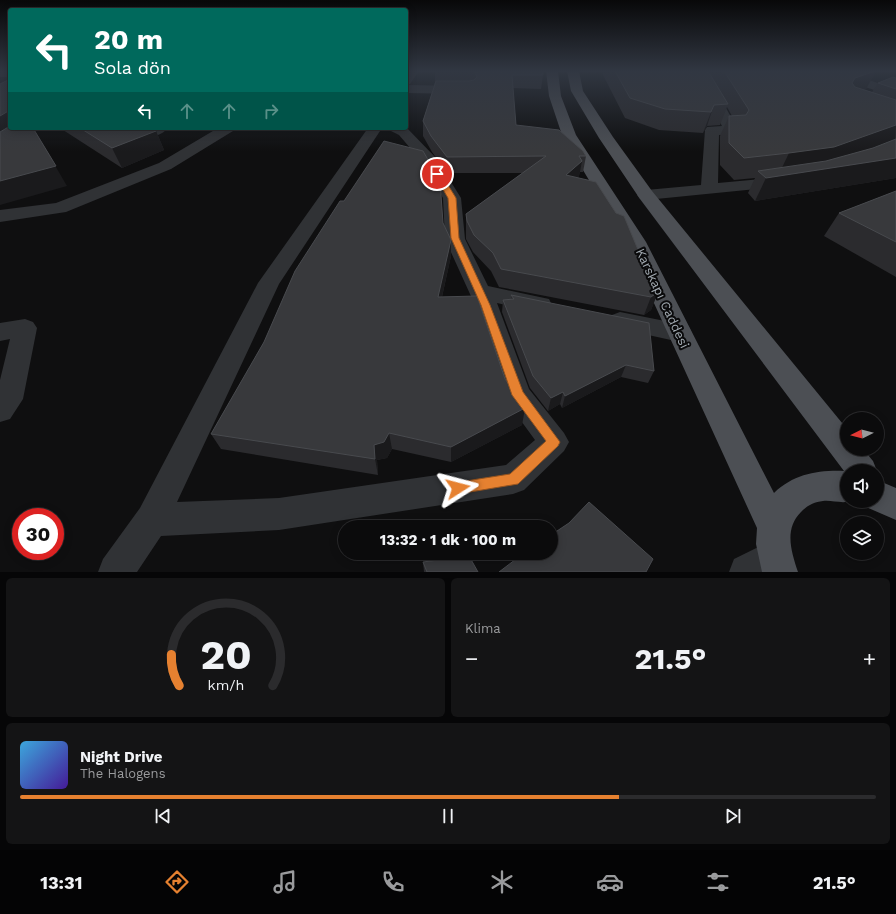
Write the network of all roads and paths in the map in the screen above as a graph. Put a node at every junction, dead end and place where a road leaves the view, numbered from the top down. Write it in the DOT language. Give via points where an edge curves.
graph roads {
  1 [pos="556,98"];
  2 [pos="581,98"];
  3 [pos="713,98"];
  4 [pos="225,130"];
  5 [pos="374,130"];
  6 [pos="400,130"];
  7 [pos="798,180"];
  8 [pos="709,188"];
  9 [pos="646,195"];
  10 [pos="0,216"];
  11 [pos="480,292"];
  12 [pos="564,309"];
  13 [pos="603,317"];
  14 [pos="0,332"];
  15 [pos="680,333"];
  16 [pos="0,410"];
  17 [pos="857,464"];
  18 [pos="840,487"];
  19 [pos="152,520"];
  20 [pos="769,557"];
  21 [pos="116,572"];
  1 -- 15 [label="main road, Karskapı Caddesi" via="569,135 636,242"];
  2 -- 9 [label="main road"];
  3 -- 8 [label="street" via="732,131 712,130"];
  4 -- 10 [label="street" via="165,166 60,208"];
  5 -- 19 [label="street" via="270,283"];
  6 -- 11 [label="street" via="430,161 452,198 455,238"];
  7 -- 8 [label="street"];
  8 -- 9 [label="street"];
  9 -- 17 [label="main road"];
  11 -- 12 [label="street"];
  11 -- 19 [label="street" via="518,395 554,442 513,479 279,514"];
  13 -- 15 [label="street"];
  14 -- 16 [label="street" via="25,328 9,399"];
  15 -- 20 [label="main road, Karskapı Caddesi"];
  18 -- 20 [label="main road" via="822,486 800,492 783,506"];
  19 -- 21 [label="street"];
}
